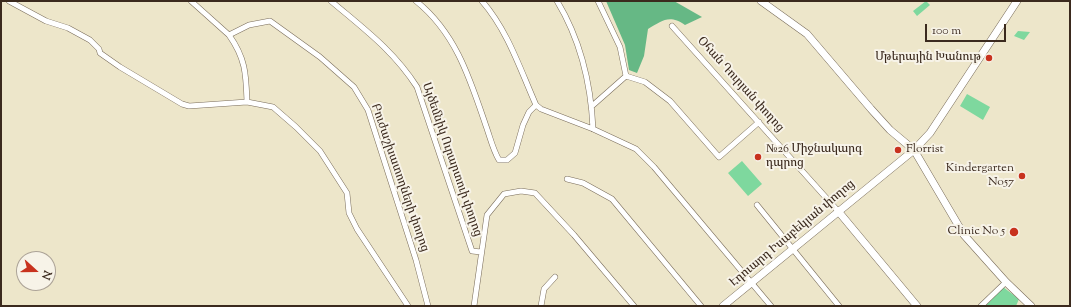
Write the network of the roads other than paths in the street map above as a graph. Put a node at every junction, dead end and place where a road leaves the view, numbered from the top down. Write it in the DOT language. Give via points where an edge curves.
graph roads {
  1 [pos="9,1"];
  2 [pos="191,1"];
  3 [pos="331,1"];
  4 [pos="416,1"];
  5 [pos="482,1"];
  6 [pos="557,1"];
  7 [pos="598,1"];
  8 [pos="761,1"];
  9 [pos="1017,1"];
  10 [pos="672,26"];
  11 [pos="229,35"];
  12 [pos="626,76"];
  13 [pos="247,102"];
  14 [pos="536,105"];
  15 [pos="592,106"];
  16 [pos="758,122"];
  17 [pos="593,129"];
  18 [pos="914,150"];
  19 [pos="567,179"];
  20 [pos="757,205"];
  21 [pos="838,210"];
  22 [pos="792,248"];
  23 [pos="481,252"];
  24 [pos="555,277"];
  25 [pos="1006,282"];
  26 [pos="751,283"];
  27 [pos="408,306"];
  28 [pos="428,306"];
  29 [pos="474,306"];
  30 [pos="541,306"];
  31 [pos="634,306"];
  32 [pos="701,306"];
  33 [pos="723,306"];
  34 [pos="770,306"];
  35 [pos="839,306"];
  36 [pos="917,306"];
  37 [pos="981,306"];
  38 [pos="1031,306"];
  1 -- 13 [label="street" via="90,40 100,53 120,67 182,104 189,106"];
  2 -- 11 [label="street"];
  3 -- 23 [label="street, Այծեմնիկ Ուրարտուի փողոց" via="389,49 416,86 472,251"];
  4 -- 14 [label="street" via="430,12 454,43 498,159 504,162 515,153 523,125 529,112"];
  5 -- 14 [label="street" via="506,35"];
  6 -- 15 [label="street" via="565,14 584,66"];
  7 -- 12 [label="street" via="620,47"];
  8 -- 18 [label="main road" via="807,34 871,110"];
  9 -- 18 [label="main road, Էդուարդ Իսաբեկյան փողոց" via="933,129"];
  10 -- 16 [label="street, Օհան Դուրյան փողոց"];
  11 -- 13 [label="street" via="245,66"];
  11 -- 28 [label="street, Բուժաշխատողների փողոց" via="249,25 270,21 320,57 354,87 368,110"];
  12 -- 15 [label="street"];
  12 -- 16 [label="street" via="645,82 670,101 719,157"];
  13 -- 27 [label="street" via="273,107 320,151 347,193 349,213 357,229"];
  14 -- 17 [label="street"];
  15 -- 17 [label="street"];
  16 -- 21 [label="street, Օհան Դուրյան փողոց"];
  17 -- 26 [label="street" via="636,149"];
  18 -- 21 [label="main road, Էդուարդ Իսաբեկյան փողոց"];
  18 -- 25 [label="main road" via="964,235"];
  19 -- 32 [label="street" via="583,183 612,199"];
  20 -- 22 [label="street"];
  21 -- 22 [label="main road, Էդուարդ Իսաբեկյան փողոց"];
  21 -- 36 [label="main road, Օհան Դուրյան փողոց"];
  22 -- 26 [label="main road, Էդուարդ Իսաբեկյան փողոց"];
  22 -- 35 [label="street"];
  23 -- 29 [label="street"];
  23 -- 31 [label="street, Այծեմնիկ Ուրարտուի փողոց" via="487,215 504,194 521,191 535,193"];
  24 -- 30 [label="street" via="544,289"];
  25 -- 37 [label="street"];
  25 -- 38 [label="main road"];
  26 -- 33 [label="main road, Էդուարդ Իսաբեկյան փողոց"];
  26 -- 34 [label="street"];
}
